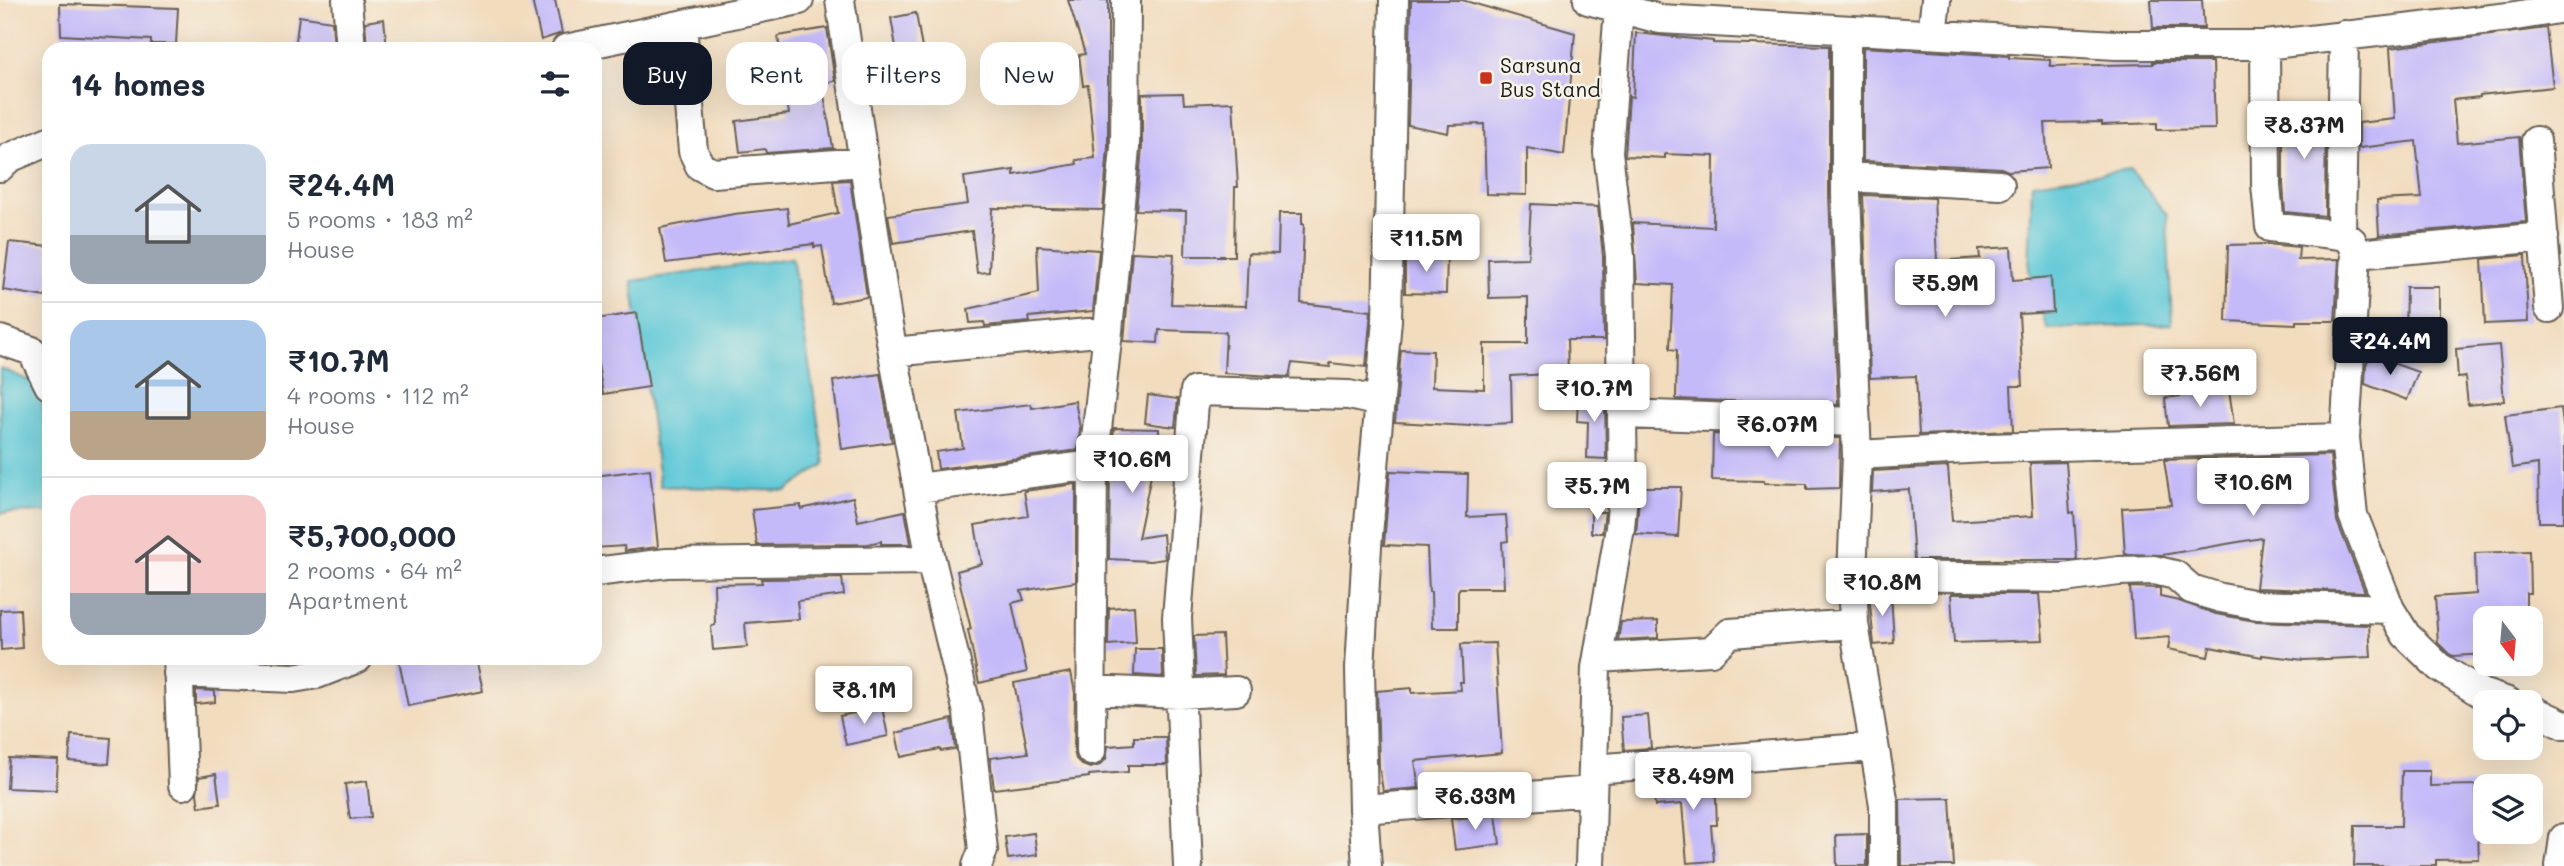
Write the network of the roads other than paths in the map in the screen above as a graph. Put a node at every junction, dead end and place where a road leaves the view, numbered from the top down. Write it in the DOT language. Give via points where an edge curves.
graph roads {
  1 [pos="347,0"];
  2 [pos="799,0"];
  3 [pos="840,0"];
  4 [pos="1126,0"];
  5 [pos="1394,0"];
  6 [pos="1588,0"];
  7 [pos="1936,0"];
  8 [pos="1619,8"];
  9 [pos="2564,8"];
  10 [pos="682,25"];
  11 [pos="1846,30"];
  12 [pos="1932,34"];
  13 [pos="2344,35"];
  14 [pos="350,42"];
  15 [pos="600,42"];
  16 [pos="2264,45"];
  17 [pos="2536,141"];
  18 [pos="42,144"];
  19 [pos="864,162"];
  20 [pos="0,167"];
  21 [pos="1846,177"];
  22 [pos="2000,185"];
  23 [pos="2544,237"];
  24 [pos="2348,245"];
  25 [pos="2549,308"];
  26 [pos="1108,331"];
  27 [pos="0,340"];
  28 [pos="893,352"];
  29 [pos="42,371"];
  30 [pos="1380,402"];
  31 [pos="1624,414"];
  32 [pos="1856,422"];
  33 [pos="2345,438"];
  34 [pos="1857,455"];
  35 [pos="1093,465"];
  36 [pos="918,488"];
  37 [pos="931,560"];
  38 [pos="602,571"];
  39 [pos="1852,576"];
  40 [pos="2390,609"];
  41 [pos="1854,624"];
  42 [pos="1598,658"];
  43 [pos="178,665"];
  44 [pos="340,665"];
  45 [pos="1091,690"];
  46 [pos="2476,690"];
  47 [pos="1237,691"];
  48 [pos="1180,694"];
  49 [pos="2543,715"];
  50 [pos="2564,725"];
  51 [pos="1874,747"];
  52 [pos="1091,751"];
  53 [pos="1592,780"];
  54 [pos="183,785"];
  55 [pos="1363,809"];
  56 [pos="2564,838"];
  57 [pos="977,866"];
  58 [pos="1188,866"];
  59 [pos="1367,866"];
  60 [pos="1590,866"];
  61 [pos="1884,866"];
  62 [pos="2560,866"];
  1 -- 14 [label="street"];
  2 -- 10 [label="street"];
  3 -- 19 [label="street"];
  4 -- 26 [label="street" via="1125,148"];
  5 -- 30 [label="street" via="1387,320"];
  6 -- 8 [label="street"];
  7 -- 12 [label="street"];
  8 -- 11 [label="street" via="1660,19"];
  8 -- 31 [label="street" via="1608,152 1620,256"];
  9 -- 13 [label="street"];
  10 -- 15 [label="street"];
  10 -- 19 [label="street" via="693,151 699,166 713,173"];
  11 -- 12 [label="street"];
  11 -- 21 [label="street"];
  12 -- 16 [label="street" via="2116,45"];
  13 -- 16 [label="street"];
  13 -- 24 [label="street"];
  16 -- 24 [label="street" via="2270,227"];
  17 -- 23 [label="street"];
  18 -- 20 [label="street" via="9,158"];
  19 -- 28 [label="street"];
  21 -- 22 [label="street"];
  21 -- 32 [label="street"];
  23 -- 24 [label="street"];
  23 -- 25 [label="street"];
  24 -- 33 [label="street"];
  26 -- 28 [label="street"];
  26 -- 35 [label="street"];
  27 -- 29 [label="street" via="32,351"];
  28 -- 36 [label="street"];
  30 -- 48 [label="street" via="1349,395 1195,391 1177,618"];
  30 -- 55 [label="street" via="1360,668"];
  31 -- 32 [label="street"];
  31 -- 42 [label="street" via="1620,528"];
  32 -- 34 [label="street"];
  33 -- 34 [label="street"];
  33 -- 40 [label="street" via="2353,515"];
  34 -- 39 [label="street"];
  35 -- 36 [label="street"];
  35 -- 45 [label="street"];
  36 -- 37 [label="street"];
  37 -- 38 [label="street" via="667,563"];
  37 -- 57 [label="street" via="968,713 984,850"];
  39 -- 40 [label="street" via="2064,578 2154,570 2175,575 2191,589 2258,606"];
  39 -- 41 [label="street"];
  40 -- 46 [label="street" via="2406,635 2439,667"];
  41 -- 42 [label="street" via="1730,634 1711,651"];
  41 -- 51 [label="street"];
  42 -- 53 [label="street"];
  43 -- 44 [label="street" via="293,678"];
  43 -- 54 [label="street"];
  45 -- 48 [label="street"];
  45 -- 52 [label="street"];
  47 -- 48 [label="street"];
  48 -- 58 [label="street"];
  49 -- 50 [label="street"];
  51 -- 53 [label="street"];
  51 -- 61 [label="street" via="1884,805"];
  53 -- 55 [label="street"];
  53 -- 60 [label="street"];
  55 -- 59 [label="street"];
  56 -- 62 [label="street"];
}
